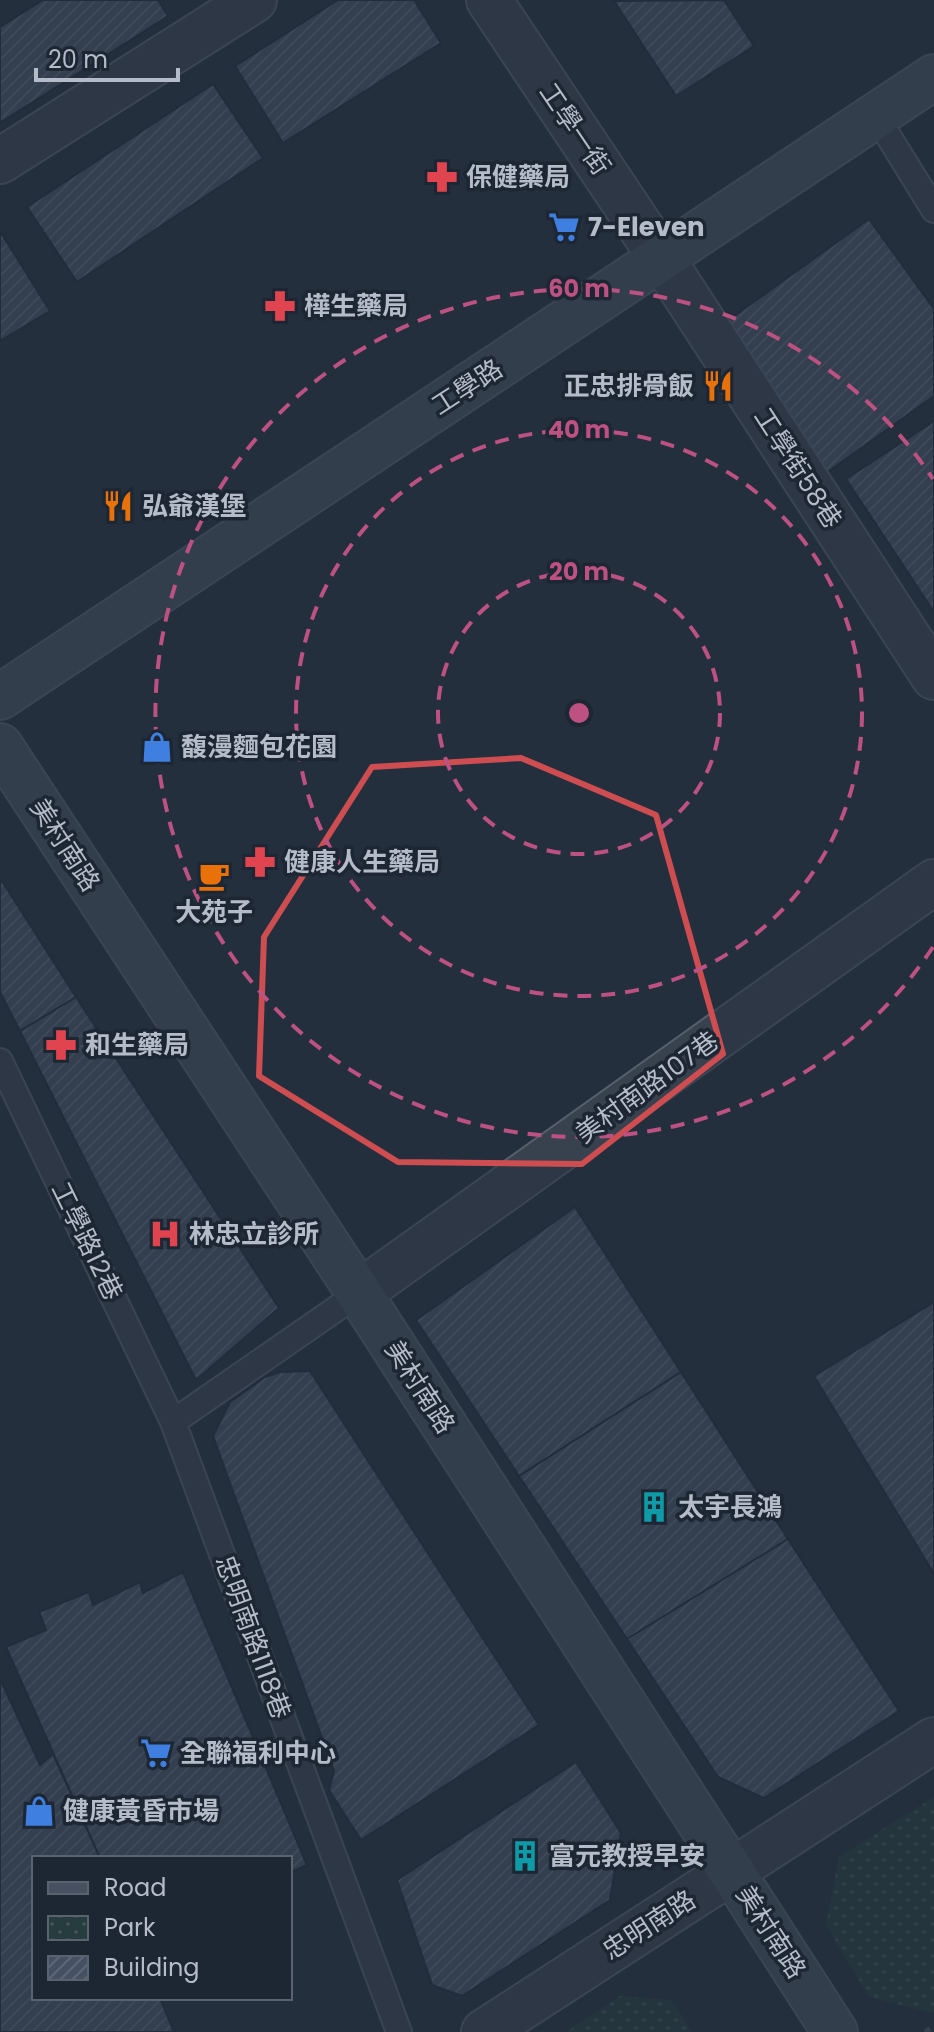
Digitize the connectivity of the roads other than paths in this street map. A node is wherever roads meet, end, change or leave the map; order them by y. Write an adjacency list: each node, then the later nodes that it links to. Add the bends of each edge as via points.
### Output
1 (254, 0): 5 (street)
2 (489, 0): 7 (street, 工學一街)
3 (934, 77): 4 (street, 工學路)
4 (876, 116): 6 (lane); 7 (street, 工學路)
5 (0, 161)
6 (934, 210)
7 (662, 259): 8 (street, 工學街58巷); 9 (street, 工學路)
8 (934, 677)
9 (0, 697)
10 (0, 746): 13 (street, 美村南路)
11 (934, 882): 13 (street, 美村南路107巷)
12 (0, 1061): 14 (lane, 工學路12巷)
13 (359, 1293): 14 (lane); 16 (street, 美村南路)
14 (173, 1422): 17 (lane, 忠明南路1118巷)
15 (934, 1740): 16 (street, 忠明南路)
16 (732, 1871): 18 (street, 忠明南路); 19 (street, 美村南路)
17 (399, 2032)
18 (484, 2032)
19 (835, 2032)

